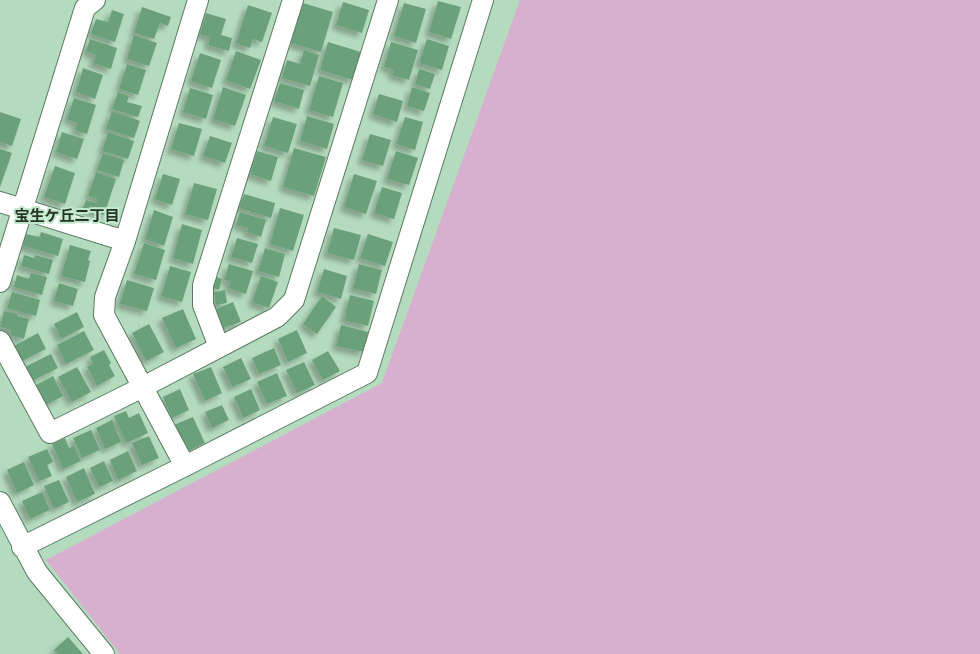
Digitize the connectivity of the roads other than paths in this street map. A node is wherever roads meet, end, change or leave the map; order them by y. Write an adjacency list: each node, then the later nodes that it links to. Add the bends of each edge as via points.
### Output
1 (95, 0): 7 (street, via 84,8)
2 (198, 0): 8 (street)
3 (293, 0): 11 (street, via 203,285 204,305)
4 (388, 0): 11 (street, via 294,300 277,316)
5 (482, 0): 13 (street, via 367,373)
6 (0, 202): 7 (street)
7 (22, 209): 8 (street); 9 (street)
8 (125, 241): 12 (street, via 105,297 104,315)
9 (0, 282)
10 (0, 341): 12 (street, via 50,433)
11 (219, 347): 12 (street)
12 (143, 387): 13 (street)
13 (185, 466): 15 (street)
14 (0, 502): 15 (street)
15 (22, 547): 16 (street, via 36,572)
16 (104, 654)

